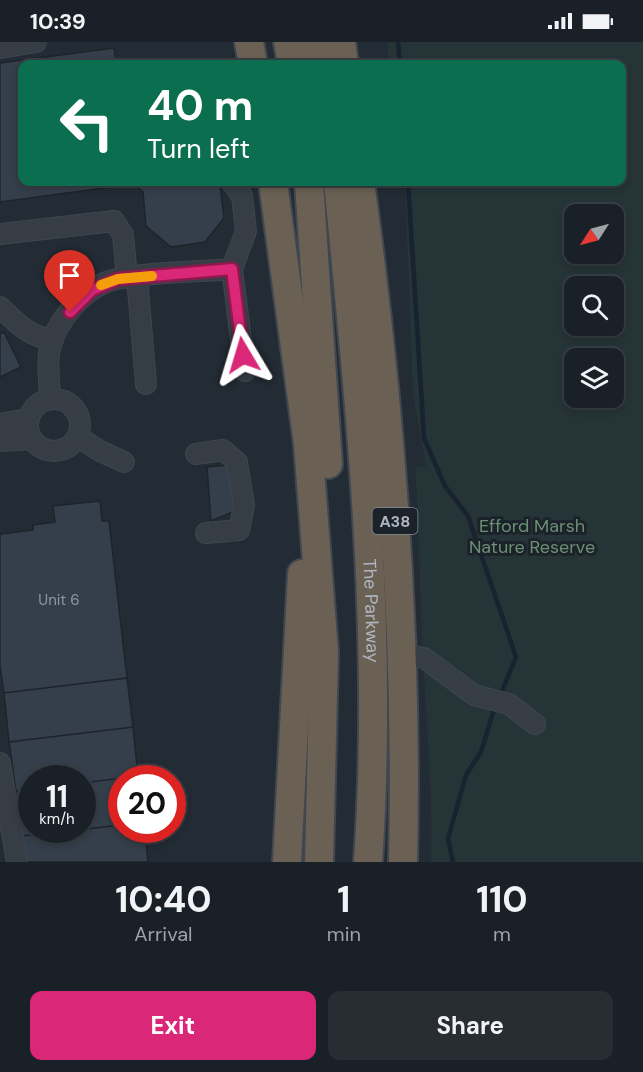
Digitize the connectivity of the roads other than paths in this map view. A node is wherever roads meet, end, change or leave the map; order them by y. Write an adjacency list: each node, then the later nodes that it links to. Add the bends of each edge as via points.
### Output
1 (36, 42): 6 (street)
2 (249, 42): 7 (highway)
3 (288, 42): 8 (highway)
4 (316, 42): 9 (highway)
5 (341, 42): 10 (highway)
6 (0, 48)
7 (252, 60)
8 (291, 60)
9 (319, 60)
10 (343, 60)
11 (235, 186): 17 (street, via 242,196 246,231)
12 (274, 186): 28 (highway)
13 (309, 186): 38 (highway, The Parkway, via 333,558 336,747)
14 (338, 186): 39 (highway, The Parkway / A38, via 366,490 372,632)
15 (360, 186): 32 (highway, A38, via 387,414)
16 (0, 234): 18 (street, via 114,221 123,235)
17 (232, 269): 18 (street); 21 (street)
18 (132, 278): 20 (street, via 104,283 92,290 60,323); 22 (street)
19 (0, 307): 20 (street, via 22,328 40,338)
20 (53, 339): 23 (street, via 48,363)
21 (245, 371)
22 (146, 384)
23 (50, 399): 25 (street, via 36,406); 26 (street, via 66,401 78,413)
24 (0, 424): 25 (street)
25 (29, 429): 26 (street, via 43,449 51,452 67,449); 27 (street)
26 (78, 437): 30 (street)
27 (0, 441)
28 (308, 444): 36 (highway); 37 (highway, via 324,652)
29 (196, 454): 31 (street, via 223,450 237,462 244,506 239,530)
30 (124, 462)
31 (206, 533)
32 (401, 654): 33 (street, via 424,658 474,695 509,704); 40 (highway, A38)
33 (535, 724)
34 (0, 763): 35 (street)
35 (16, 862)
36 (287, 862)
37 (319, 862)
38 (332, 862)
39 (370, 862)
40 (404, 862)

